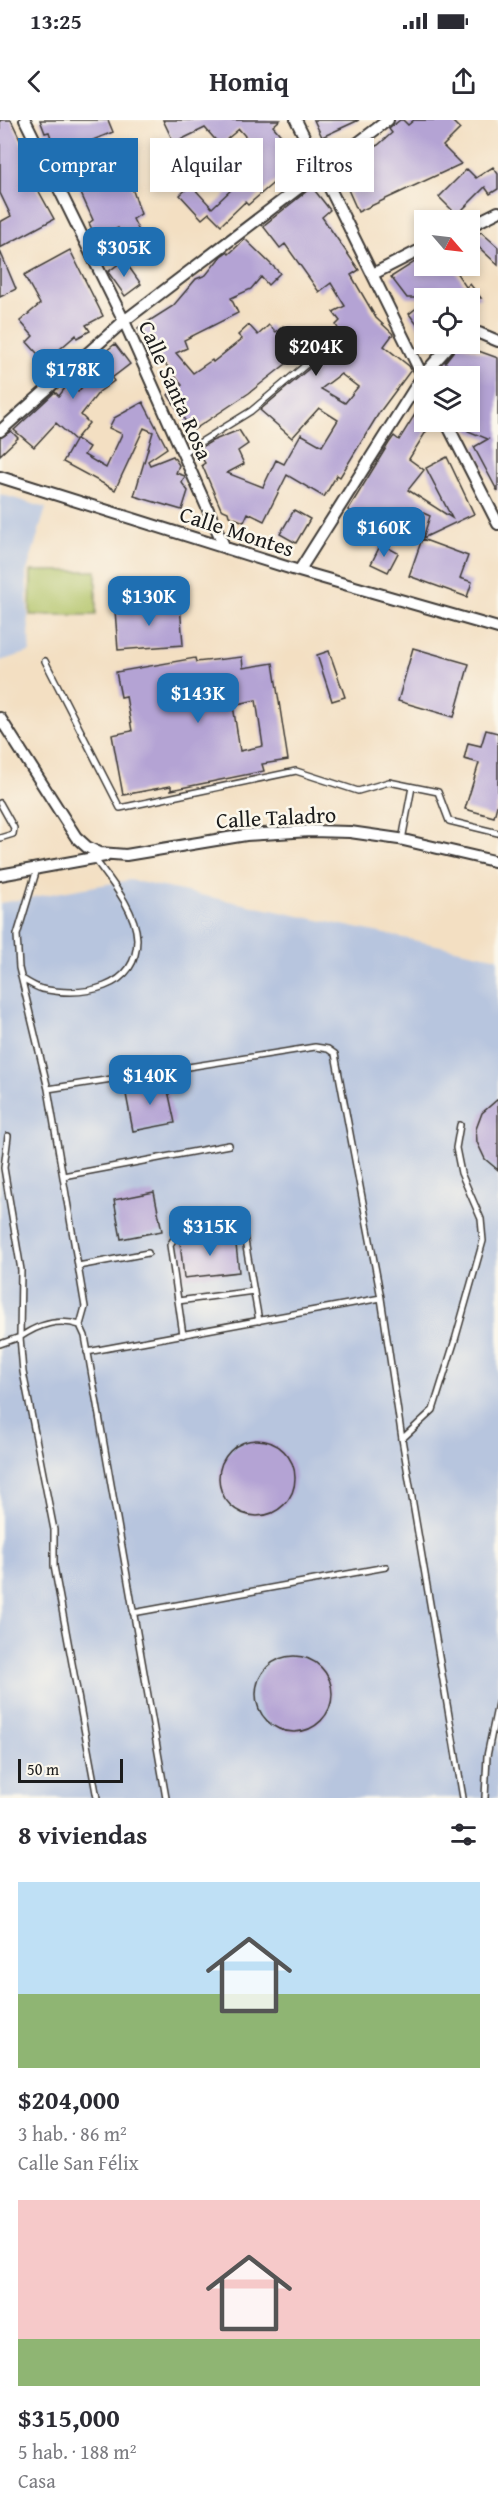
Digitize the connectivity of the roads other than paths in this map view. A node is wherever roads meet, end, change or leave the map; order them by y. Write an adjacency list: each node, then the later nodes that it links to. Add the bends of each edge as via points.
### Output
1 (25, 120): 12 (street, Calle Santa Rosa)
2 (296, 120): 4 (street)
3 (388, 120): 5 (street)
4 (305, 138)
5 (363, 138)
6 (291, 192): 12 (street)
7 (332, 192): 11 (street)
8 (498, 212): 9 (street)
9 (480, 221)
10 (414, 253): 11 (street)
11 (373, 274): 17 (street)
12 (124, 321): 20 (street); 22 (street, Calle Santa Rosa)
13 (480, 333): 14 (street)
14 (498, 341)
15 (443, 354): 18 (street)
16 (308, 363): 22 (lane, via 251,411)
17 (419, 366)
18 (433, 366)
19 (414, 393): 26 (street)
20 (0, 431)
21 (451, 432): 24 (street)
22 (183, 453): 25 (street, Calle Santa Rosa)
23 (0, 477): 25 (street, Calle Montes)
24 (498, 524)
25 (225, 548): 26 (street, Calle Montes)
26 (299, 572): 27 (street, Calle Montes)
27 (498, 628)
28 (45, 661): 30 (lane, via 120,808 296,771 358,792 389,782)
29 (0, 718): 35 (street, via 76,837 87,847)
30 (412, 787): 32 (lane, via 438,792 449,821); 34 (lane)
31 (0, 803): 33 (lane, via 14,828 13,834)
32 (498, 833)
33 (0, 838)
34 (402, 840): 35 (street, Calle Taladro, via 310,831 246,835); 37 (street, Calle Taladro)
35 (112, 855): 36 (street)
36 (93, 858): 38 (street); 40 (lane, via 130,914 136,939 128,972 116,982 92,990 40,989)
37 (498, 862)
38 (38, 868): 39 (street); 40 (lane, via 17,935)
39 (0, 875)
40 (22, 978): 41 (lane)
41 (48, 1089): 45 (lane); 49 (lane, via 315,1047 328,1049 335,1054 338,1065)
42 (460, 1125): 57 (lane, via 456,1148 461,1173 481,1219 483,1241 433,1410)
43 (9, 1136): 54 (lane, via 4,1168 21,1270)
44 (229, 1145): 45 (lane)
45 (63, 1176): 47 (lane)
46 (148, 1252): 47 (lane)
47 (78, 1266): 52 (lane, via 85,1307)
48 (254, 1291): 50 (lane); 50 (lane, via 244,1235 237,1229 176,1237 170,1245); 51 (lane)
49 (381, 1298): 51 (lane); 57 (lane)
50 (178, 1301): 53 (lane)
51 (259, 1321): 53 (lane)
52 (80, 1325): 54 (lane, via 66,1320 50,1323); 56 (lane)
53 (183, 1335): 56 (lane)
54 (20, 1338): 55 (lane); 61 (lane, via 54,1530 54,1566)
55 (0, 1344)
56 (87, 1352): 59 (lane)
57 (402, 1439): 63 (lane)
58 (386, 1567): 59 (lane)
59 (133, 1613): 62 (lane)
60 (498, 1703): 64 (lane, via 487,1756)
61 (96, 1798)
62 (166, 1798)
63 (463, 1798)
64 (486, 1798)

